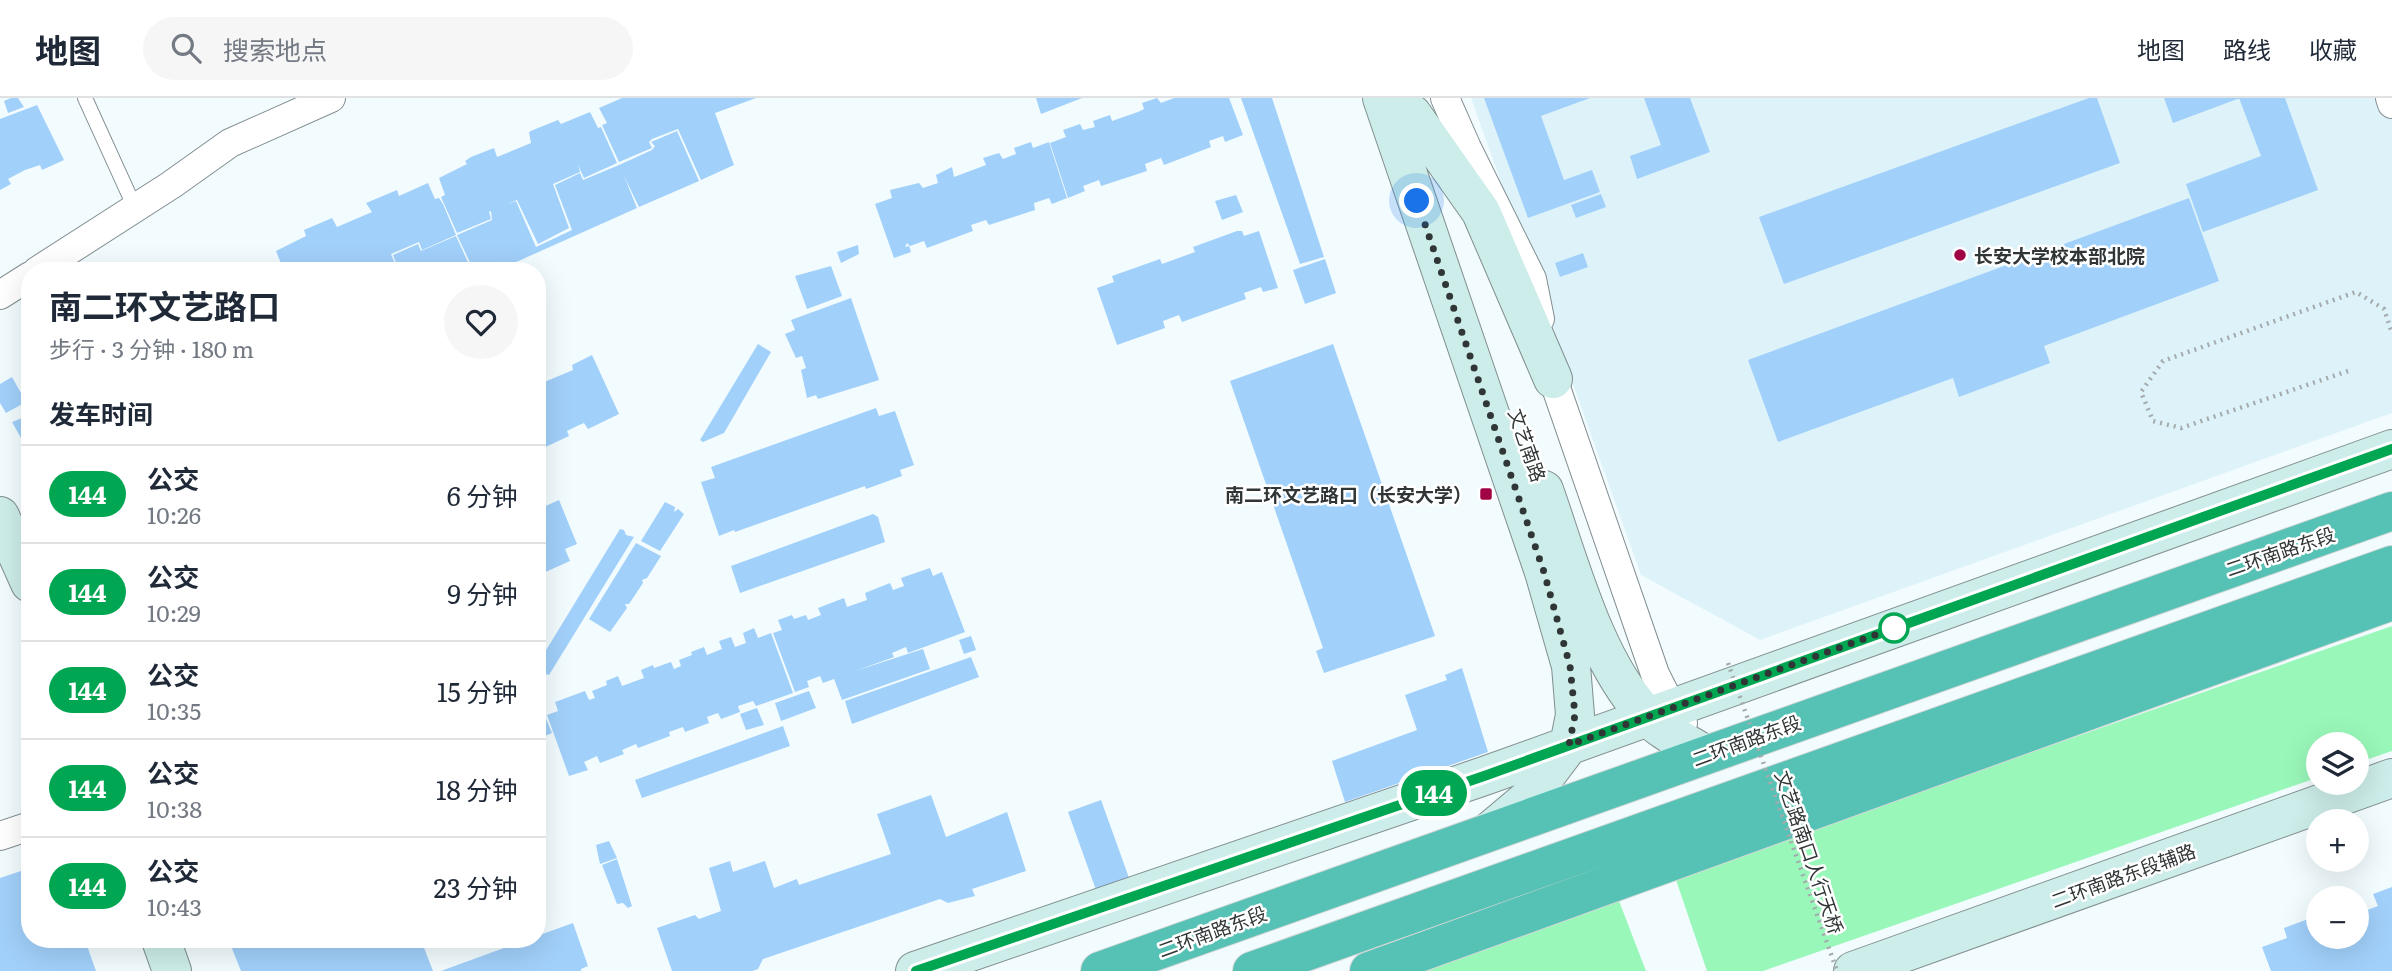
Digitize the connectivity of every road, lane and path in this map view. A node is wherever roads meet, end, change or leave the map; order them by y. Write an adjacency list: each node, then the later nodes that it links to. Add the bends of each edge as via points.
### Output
1 (85, 98): 6 (lane)
2 (331, 98): 6 (street, via 230,143)
3 (2390, 98): 5 (street)
4 (1411, 102): 12 (main road, via 1480,212); 20 (main road, 文艺南路, via 1580,594 1619,680); 21 (main road, 文艺南路, via 1570,666 1575,715)
5 (2392, 104)
6 (135, 208): 7 (street)
7 (51, 262)
8 (21, 282): 9 (street)
9 (0, 295)
10 (2392, 333): 11 (path, via 2384,309 2356,292 2163,361 2141,393 2153,421 2181,428)
11 (2348, 370)
12 (1553, 379): 20 (street, via 1655,674)
13 (2392, 449): 20 (main road)
14 (2392, 511): 22 (highway, 二环南路东段)
15 (0, 516): 16 (main road)
16 (21, 563)
17 (2392, 565): 31 (highway)
18 (2392, 601): 32 (highway)
19 (1722, 666): 33 (path, 文艺路南口人行天桥, bridge, via 1728,663)
20 (1660, 712): 21 (main road); 22 (main road, 文艺南路)
21 (1569, 745): 25 (main road, 文艺南路, via 1528,799); 29 (main road)
22 (1704, 754): 25 (highway, 二环南路东段)
23 (2392, 778): 34 (main road, 二环南路东段辅路)
24 (21, 829): 26 (street)
25 (1490, 831): 30 (highway, 二环南路东段)
26 (0, 836)
27 (164, 948): 28 (main road)
28 (172, 971)
29 (915, 971)
30 (1100, 971)
31 (1252, 971)
32 (1369, 971)
33 (1837, 971)
34 (1853, 971)

